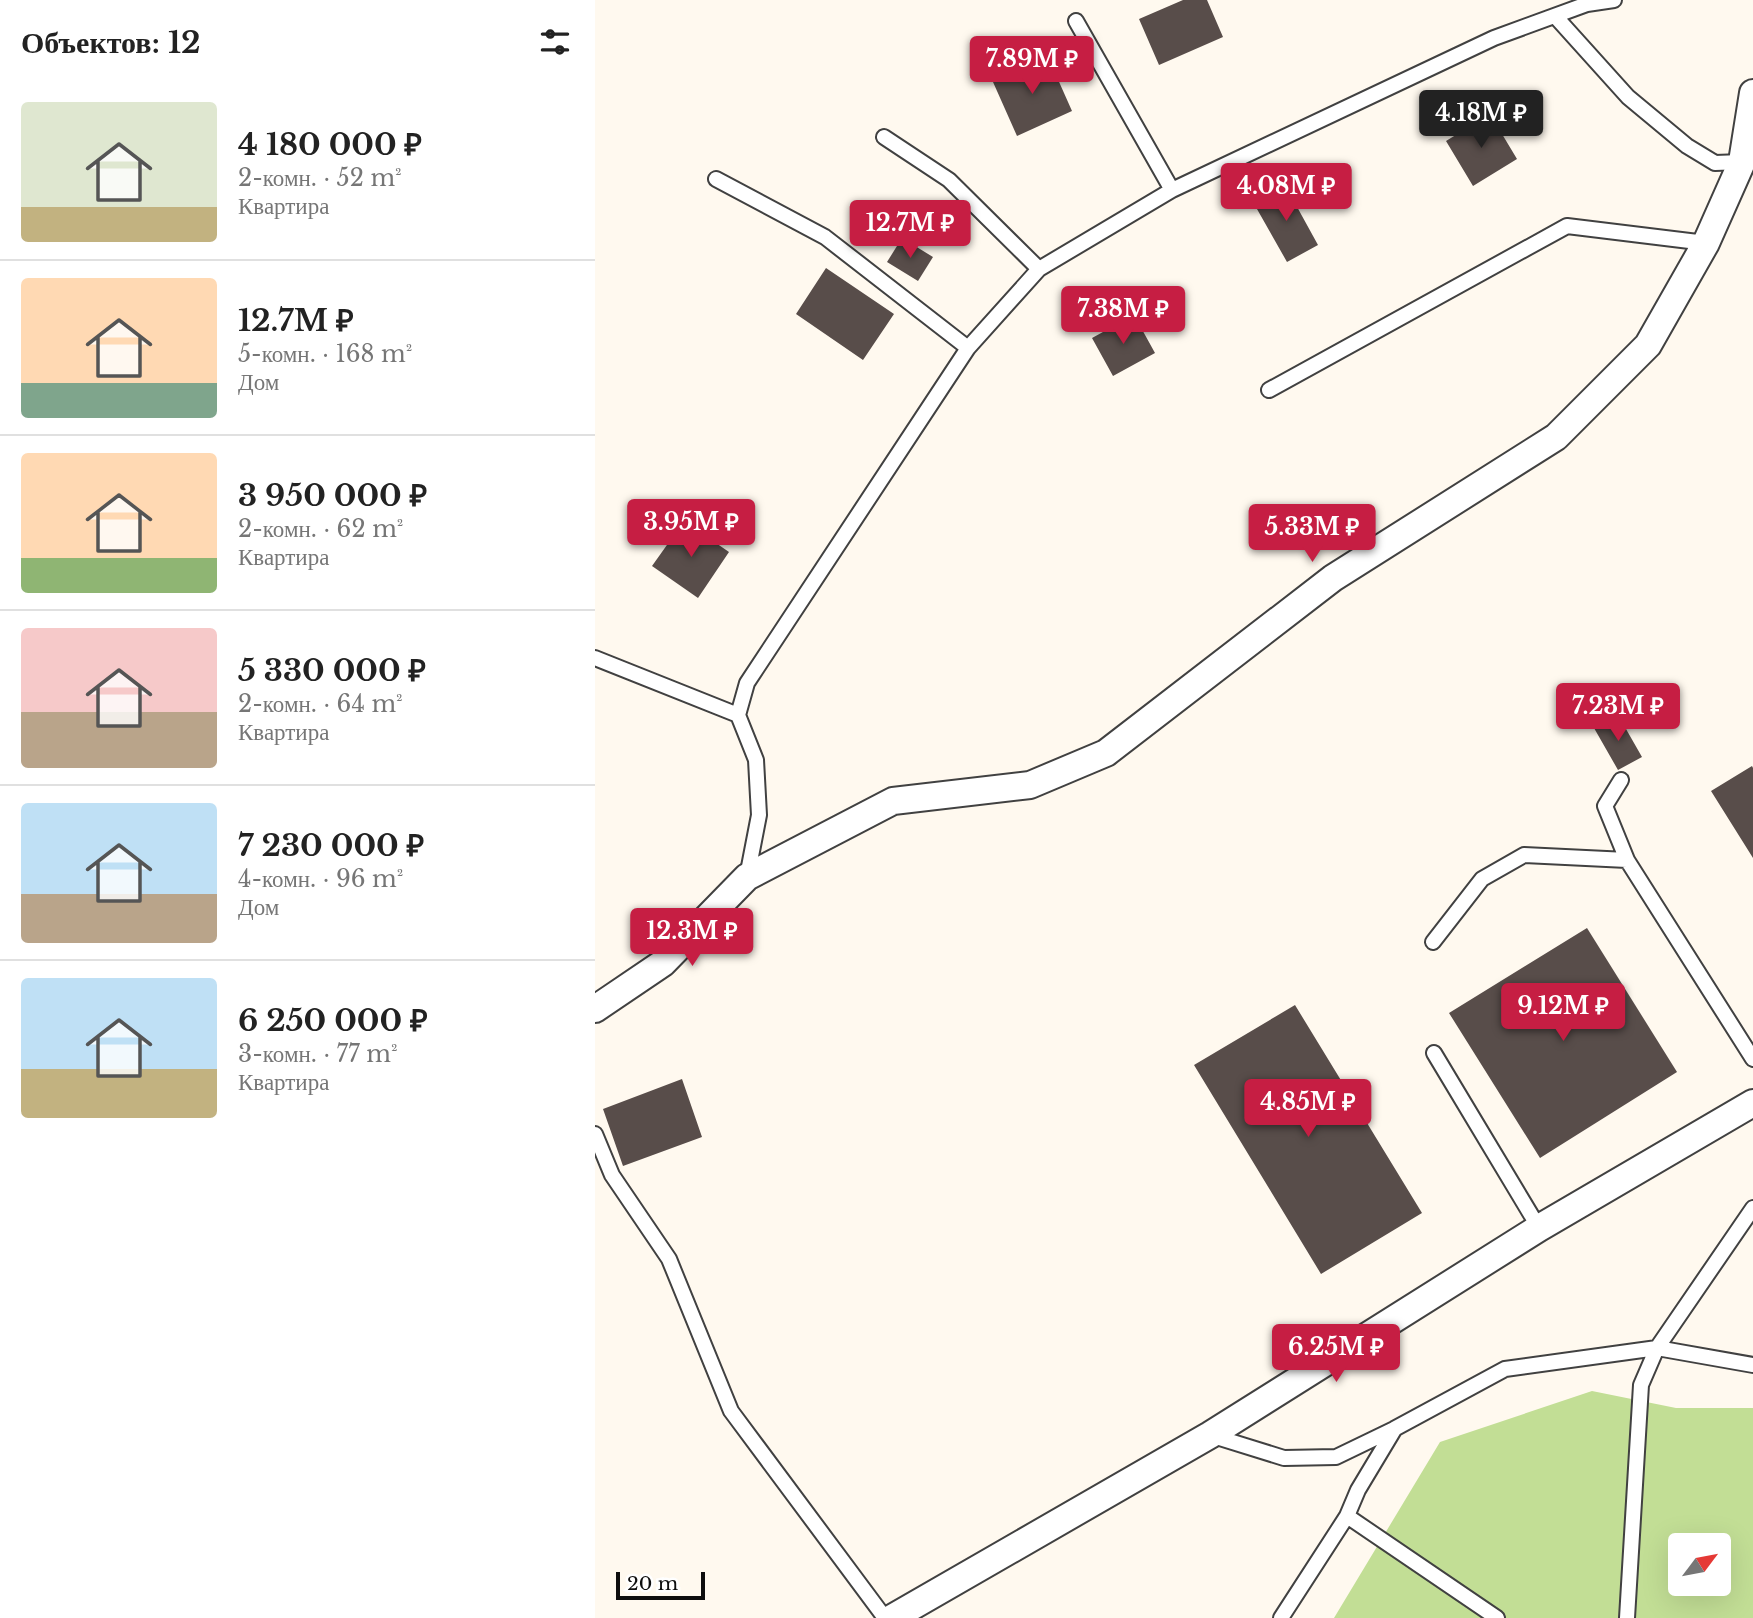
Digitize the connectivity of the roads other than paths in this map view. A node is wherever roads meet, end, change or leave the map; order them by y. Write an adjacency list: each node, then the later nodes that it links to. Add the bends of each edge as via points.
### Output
1 (1614, 0): 2 (lane)
2 (1555, 16): 6 (lane, via 1628,97 1687,146 1715,163); 8 (lane, via 1494,38)
3 (1076, 21): 8 (lane)
4 (1753, 93): 6 (street)
5 (884, 136): 10 (lane, via 949,180)
6 (1742, 162): 9 (street)
7 (716, 178): 11 (lane, via 825,237)
8 (1172, 190): 10 (lane)
9 (1706, 243): 12 (lane, via 1567,226); 17 (street, via 1648,345 1556,437 1333,578 1107,753 1030,785 893,801)
10 (1039, 269): 11 (lane)
11 (968, 348): 14 (lane, via 747,683)
12 (1269, 390)
13 (595, 658): 14 (lane)
14 (738, 715): 17 (lane, via 757,760 759,815)
15 (1621, 780): 16 (lane, via 1605,806)
16 (1627, 860): 18 (lane, via 1524,855 1482,879); 21 (lane)
17 (747, 877): 19 (street, via 663,963)
18 (1433, 942)
19 (595, 1009)
20 (1434, 1053): 25 (lane)
21 (1753, 1059)
22 (1753, 1103): 25 (street)
23 (595, 1134): 31 (lane, via 612,1175 669,1259 731,1411)
24 (1753, 1208): 26 (lane)
25 (1539, 1228): 29 (street)
26 (1657, 1348): 27 (lane); 28 (lane, via 1505,1369); 35 (lane, via 1641,1385)
27 (1753, 1365)
28 (1394, 1429): 29 (lane, via 1336,1457 1284,1458); 30 (lane)
29 (1210, 1435): 32 (street)
30 (1347, 1516): 33 (lane); 34 (lane)
31 (885, 1618)
32 (892, 1618)
33 (1281, 1618)
34 (1497, 1618)
35 (1627, 1618)

